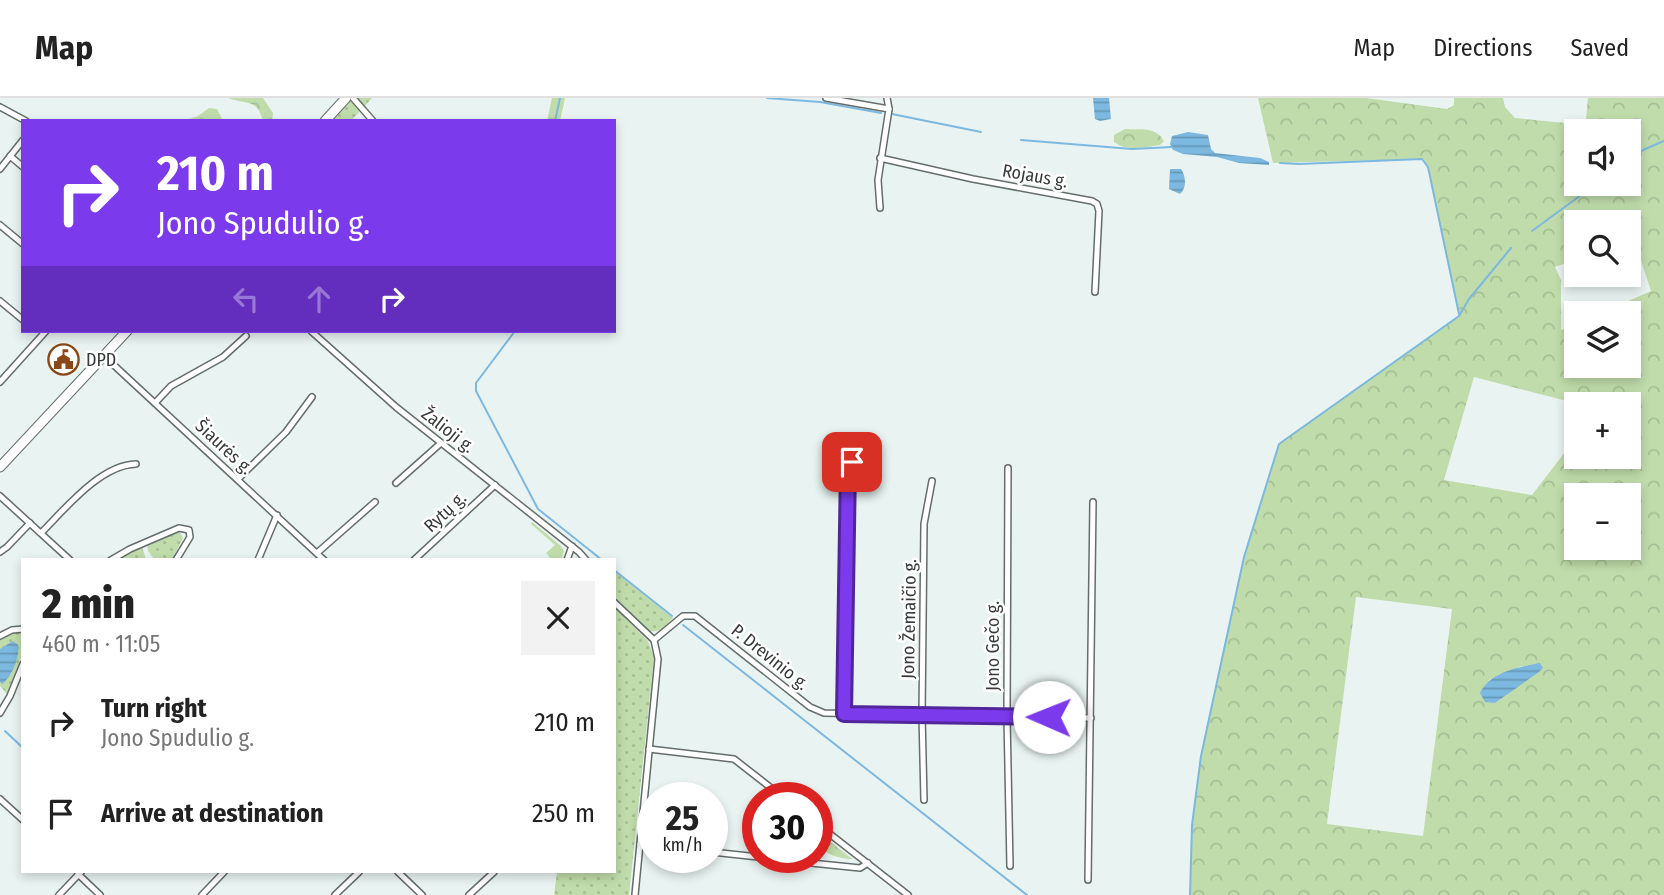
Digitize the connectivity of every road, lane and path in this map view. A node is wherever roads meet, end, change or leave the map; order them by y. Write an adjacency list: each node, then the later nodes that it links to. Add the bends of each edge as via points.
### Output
1 (346, 98): 8 (main road)
2 (352, 98): 9 (street)
3 (826, 98): 6 (street)
4 (887, 98): 6 (street)
5 (0, 107): 7 (street)
6 (889, 109): 12 (street)
7 (22, 119)
8 (327, 119)
9 (371, 119)
10 (21, 142): 11 (street)
11 (10, 156): 13 (street); 14 (street)
12 (880, 158): 15 (street); 18 (street, Rojaus g., via 1093,201 1099,211)
13 (21, 165)
14 (0, 169)
15 (880, 208)
16 (0, 225): 17 (street)
17 (21, 242)
18 (1095, 292)
19 (0, 301): 20 (street)
20 (21, 318)
21 (44, 333): 26 (street)
22 (124, 333): 25 (main road)
23 (313, 333): 29 (street, Žalioji g.)
24 (246, 336): 28 (street, via 223,358 171,386)
25 (104, 356): 28 (street, Šiaurės g.); 32 (main road)
26 (0, 381)
27 (312, 397): 34 (street, via 286,432)
28 (155, 403): 34 (street, Šiaurės g.)
29 (441, 443): 36 (street); 37 (street, Žalioji g.)
30 (874, 460): 61 (street, via 859,460 848,467)
31 (136, 464): 43 (street, via 96,480)
32 (0, 467)
33 (1008, 468): 63 (street, Jono Gečo g.)
34 (238, 479): 41 (street, Šiaurės g.)
35 (932, 481): 62 (street, Jono Žemaičio g., via 924,524)
36 (396, 483)
37 (495, 485): 44 (street, Žalioji g.); 52 (street, Rytų g.)
38 (0, 496): 42 (street)
39 (375, 502): 46 (street)
40 (1093, 502): 64 (street)
41 (276, 515): 46 (street, Šiaurės g.); 50 (street)
42 (30, 523): 43 (street); 45 (street)
43 (41, 533): 47 (street)
44 (572, 547): 53 (street); 54 (street, Žalioji g.)
45 (0, 552)
46 (317, 553): 51 (street, Šiaurės g.)
47 (68, 558)
48 (114, 558): 49 (street, via 180,527 188,530 190,537)
49 (177, 558)
50 (259, 558)
51 (322, 558)
52 (416, 558)
53 (568, 558)
54 (584, 558)
55 (616, 604): 58 (street)
56 (21, 629): 57 (street)
57 (0, 636)
58 (654, 640): 61 (street, P. Drevinio g., via 683,616 695,616 810,707); 65 (street, via 658,659)
59 (21, 669): 60 (street)
60 (0, 713)
61 (844, 714): 62 (street, P. Drevinio g.)
62 (922, 715): 63 (street, P. Drevinio g.); 69 (street, Jono Žemaičio g.)
63 (1007, 717): 64 (street, P. Drevinio g.); 74 (street, Jono Gečo g.)
64 (1091, 718): 81 (street)
65 (649, 749): 66 (street); 67 (street, via 734,759)
66 (646, 782)
67 (763, 782)
68 (0, 799): 70 (street)
69 (924, 800)
70 (21, 818)
71 (833, 836): 72 (street)
72 (868, 863): 73 (street, via 860,868); 89 (street)
73 (833, 865)
74 (1010, 866)
75 (80, 873): 82 (street); 83 (street)
76 (223, 873): 84 (street)
77 (358, 873): 85 (street)
78 (399, 873): 86 (street)
79 (493, 873): 87 (street)
80 (637, 873): 88 (street)
81 (1088, 880)
82 (59, 895)
83 (100, 895)
84 (202, 895)
85 (335, 895)
86 (422, 895)
87 (469, 895)
88 (635, 895)
89 (908, 895)

